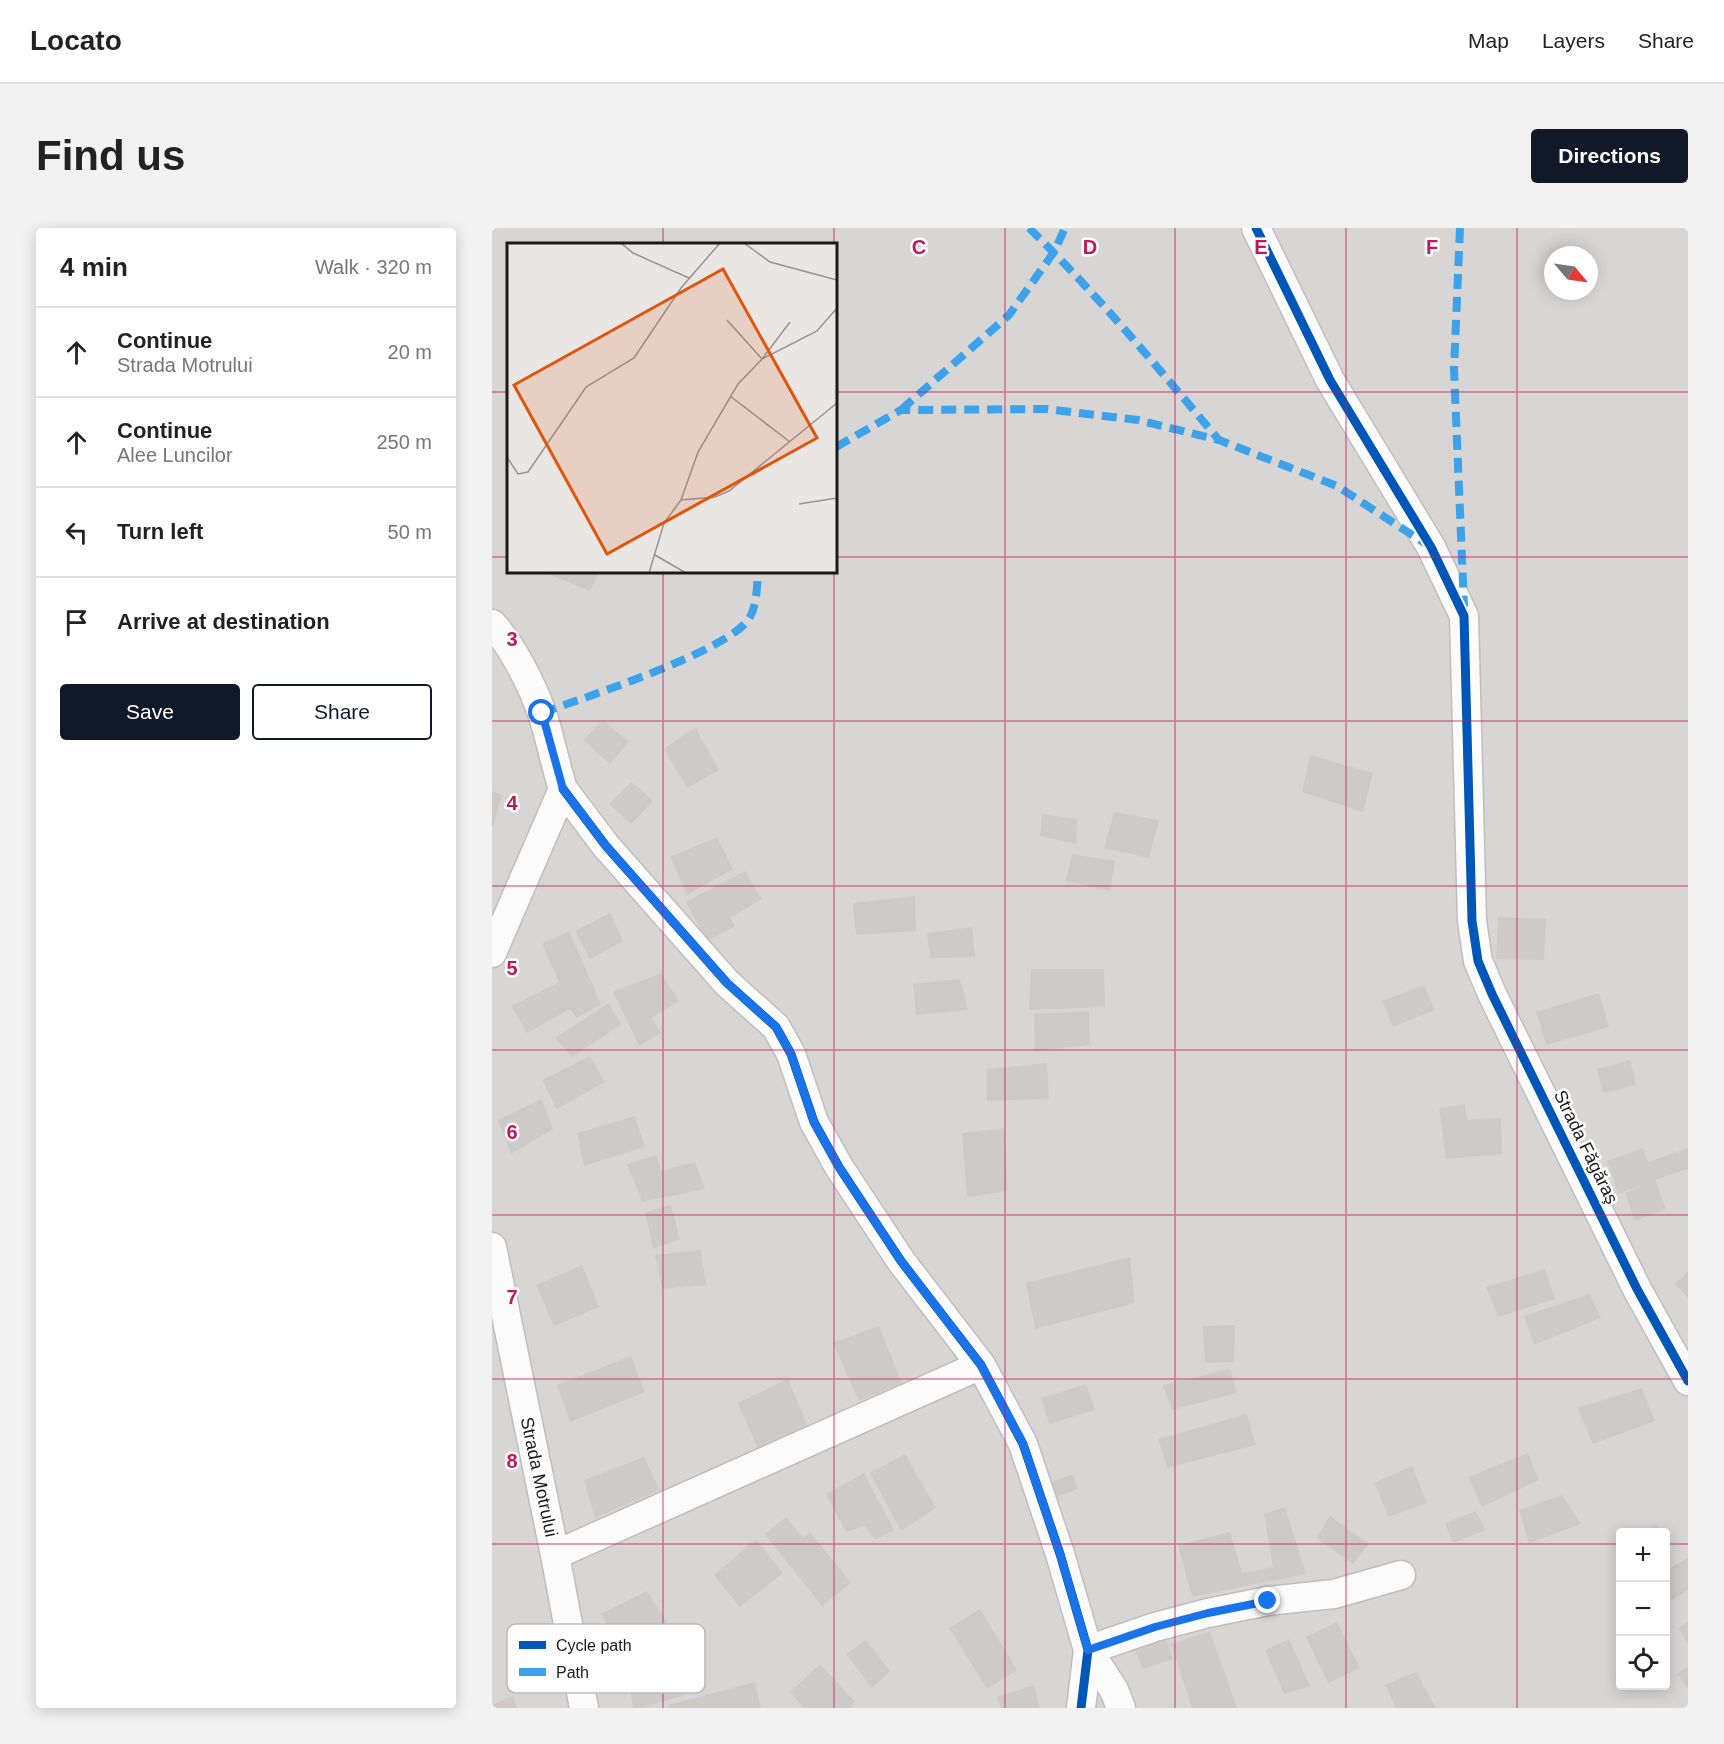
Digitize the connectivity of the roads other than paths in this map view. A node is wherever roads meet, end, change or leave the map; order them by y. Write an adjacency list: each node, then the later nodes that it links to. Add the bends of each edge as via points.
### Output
1 (1256, 228): 7 (street, Strada Făgăraş, via 1330,380 1431,547 1464,616 1472,921 1478,961 1632,1278)
2 (492, 624): 3 (street, via 519,661 542,713)
3 (563, 789): 4 (street); 6 (street, via 606,846 727,983 776,1027 791,1054 814,1122 839,1167 901,1261)
4 (492, 953)
5 (492, 1247): 8 (street, Strada Motrului)
6 (981, 1365): 8 (street); 11 (street, via 1023,1444)
7 (1688, 1381)
8 (555, 1555): 10 (street, Strada Motrului)
9 (1401, 1575): 11 (street, via 1334,1594 1208,1613)
10 (568, 1624)
11 (1088, 1650): 14 (street); 15 (street)
12 (581, 1693): 13 (street, Strada Motrului)
13 (584, 1708)
14 (1081, 1708)
15 (1121, 1708)

